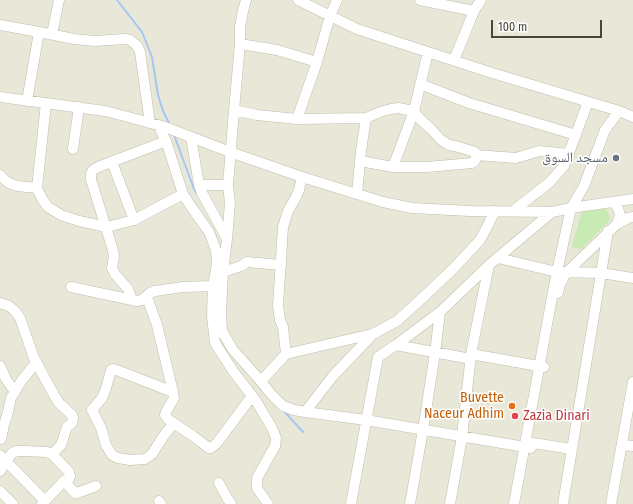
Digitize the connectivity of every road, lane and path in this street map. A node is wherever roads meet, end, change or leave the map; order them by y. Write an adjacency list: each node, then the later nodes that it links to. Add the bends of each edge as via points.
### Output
1 (60, 0): 12 (street)
2 (246, 0): 13 (street, via 242,11)
3 (298, 0): 9 (street)
4 (337, 0): 9 (street)
5 (420, 0): 7 (street)
6 (481, 0): 8 (street)
7 (442, 2): 8 (street)
8 (474, 11): 15 (street)
9 (330, 16): 14 (street, via 357,29); 16 (street)
10 (0, 25): 11 (street)
11 (39, 32): 12 (street); 19 (street)
12 (52, 34): 29 (street, via 95,41 125,39 134,43 140,52)
13 (240, 44): 16 (street, via 277,50); 23 (street)
14 (428, 52): 15 (street); 17 (street)
15 (454, 60): 21 (street)
16 (317, 62): 28 (street)
17 (420, 84): 25 (street); 30 (street, via 469,103)
18 (0, 97): 19 (street)
19 (27, 100): 20 (street)
20 (46, 103): 22 (street); 44 (street)
21 (591, 103): 24 (street); 30 (street)
22 (79, 107): 29 (street); 33 (street)
23 (234, 110): 28 (street); 34 (street)
24 (618, 110): 26 (street); 49 (street, via 605,130 584,186)
25 (414, 112): 27 (street, via 398,108); 36 (street, via 445,143 475,152); 39 (street)
26 (633, 117)
27 (366, 118): 28 (street); 37 (street)
28 (297, 119)
29 (158, 125): 31 (street); 32 (street)
30 (576, 135): 35 (street)
31 (189, 136): 34 (street); 42 (street)
32 (166, 141): 38 (street); 45 (street)
33 (73, 149)
34 (230, 152): 41 (street); 43 (street)
35 (569, 154): 36 (street, via 539,151 516,158); 51 (street, via 564,166 554,178)
36 (476, 155): 39 (street, via 475,162 472,163)
37 (360, 161): 39 (street); 46 (street)
38 (112, 162): 54 (street); 56 (street, via 98,167 91,174)
39 (393, 167)
40 (0, 174): 44 (street, via 5,180 17,186)
41 (302, 177): 46 (street); 60 (street, via 283,227)
42 (199, 185): 43 (street); 58 (street)
43 (228, 185): 58 (street, via 230,203)
44 (37, 188): 56 (street, via 48,207 61,215)
45 (183, 194): 54 (street); 66 (street, via 209,232 215,246)
46 (357, 194): 50 (street, via 412,208)
47 (633, 200): 48 (street)
48 (613, 202): 49 (street); 55 (street, via 620,215)
49 (571, 208): 52 (street); 63 (street)
50 (495, 211): 51 (street); 72 (street, via 480,240 453,269 397,321)
51 (516, 211): 52 (street)
52 (552, 212): 59 (street)
53 (633, 217): 55 (street)
54 (134, 220): 56 (street)
55 (617, 224): 57 (street)
56 (107, 228): 69 (street, via 114,256 112,268)
57 (608, 232): 63 (street); 64 (street)
58 (227, 239): 62 (street)
59 (498, 258): 61 (street); 63 (street)
60 (281, 265): 62 (street, via 247,262); 75 (street, via 278,306)
61 (489, 265): 71 (street); 76 (street)
62 (223, 272): 80 (street, via 222,331 233,350)
63 (562, 272): 64 (street); 79 (street)
64 (601, 273): 65 (street); 94 (street)
65 (633, 278)
66 (213, 286): 68 (street, via 155,291); 84 (street, via 212,316 215,343)
67 (71, 288): 69 (street)
68 (147, 296): 69 (street, via 142,300); 83 (street, via 157,325)
69 (132, 300)
70 (0, 303): 77 (street, via 15,311 20,318)
71 (440, 312): 73 (street); 74 (street)
72 (373, 334): 75 (street); 85 (street, via 333,376)
73 (396, 345): 74 (street); 86 (street, via 378,357)
74 (435, 353): 76 (street); 88 (street)
75 (286, 354): 80 (street)
76 (471, 357): 79 (street); 89 (street)
77 (36, 362): 82 (street); 95 (street, via 59,403 73,418 61,445)
78 (0, 366): 82 (street)
79 (542, 367): 91 (street)
80 (261, 381): 85 (street, via 283,406)
81 (633, 382): 92 (street)
82 (15, 392): 90 (street)
83 (173, 392): 87 (street, via 174,398 165,415); 87 (street, via 113,369 102,398 92,410 112,455 130,460 145,459 152,454)
84 (252, 396): 87 (street, via 211,448); 105 (street, via 276,438 275,446 256,478 257,488)
85 (305, 412): 86 (street)
86 (366, 420): 88 (street); 106 (street)
87 (174, 423)
88 (423, 430): 89 (street); 107 (street)
89 (462, 437): 91 (street); 108 (street)
90 (0, 439)
91 (529, 445): 94 (street); 109 (street); 110 (street)
92 (622, 445): 93 (street); 112 (street)
93 (633, 446)
94 (572, 449): 111 (street)
95 (52, 454): 96 (street, via 44,451 24,451); 98 (street, via 69,472 69,478)
96 (3, 458): 97 (street); 102 (street)
97 (0, 471)
98 (64, 481): 100 (street, via 75,493); 102 (street)
99 (219, 483): 104 (street)
100 (96, 486)
101 (0, 492): 103 (street)
102 (47, 502)
103 (13, 504)
104 (231, 504)
105 (268, 504)
106 (351, 504)
107 (410, 504)
108 (450, 504)
109 (514, 504)
110 (521, 504)
111 (563, 504)
112 (611, 504)

